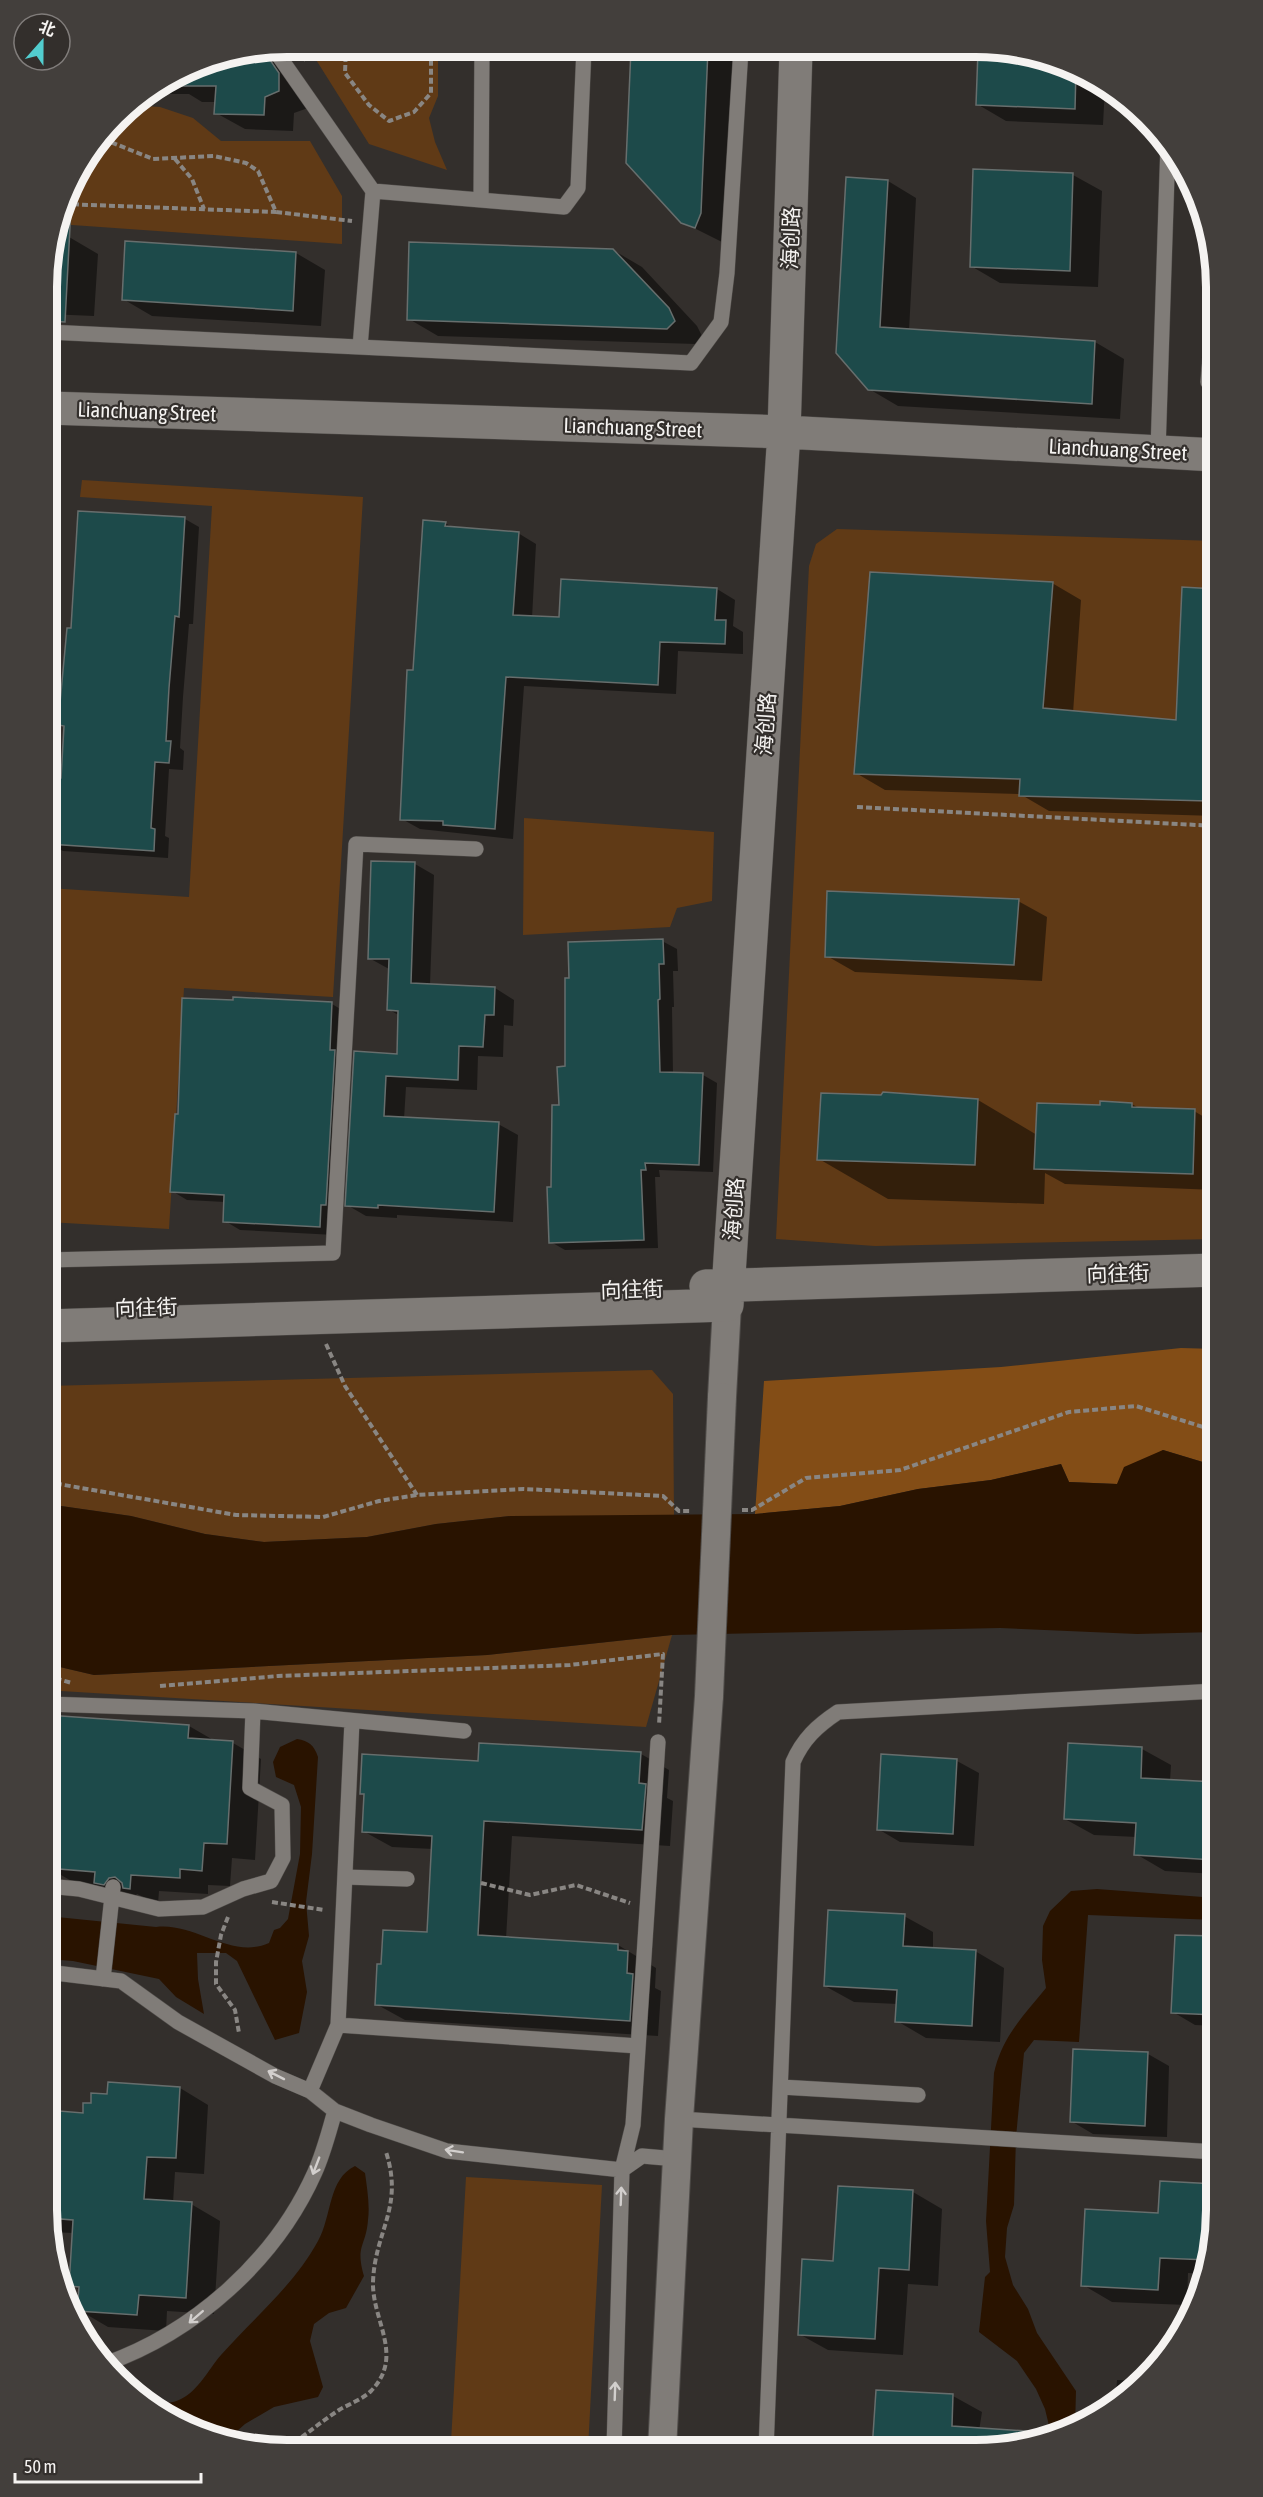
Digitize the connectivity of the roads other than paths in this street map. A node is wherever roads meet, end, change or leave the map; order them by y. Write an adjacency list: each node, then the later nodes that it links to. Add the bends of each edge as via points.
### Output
1 (280, 57): 7 (lane)
2 (482, 57): 8 (lane)
3 (584, 57): 8 (lane, via 578,188 564,207)
4 (740, 57): 10 (lane, via 721,322 691,363)
5 (796, 57): 12 (street, 海创路)
6 (1167, 160): 13 (lane)
7 (373, 191): 8 (lane); 10 (lane)
8 (481, 200)
9 (57, 332): 10 (lane)
10 (360, 347)
11 (57, 408): 12 (street, Lianchuang Street)
12 (784, 432): 13 (street, Lianchuang Street); 18 (street, 海创路)
13 (1158, 451): 14 (street, Lianchuang Street)
14 (1206, 454)
15 (476, 849): 16 (lane, via 356,844 333,1253)
16 (57, 1260)
17 (1206, 1271): 18 (street, 向往街)
18 (727, 1295): 19 (street, 向往街); 20 (street, 向往街, via 315,1318); 39 (street, 海创路, bridge, via 709,1696)
19 (57, 1310)
20 (57, 1326)
21 (1206, 1692): 35 (lane, via 838,1712 817,1726 800,1745 793,1762)
22 (57, 1704): 23 (lane)
23 (253, 1711): 24 (lane); 30 (lane, via 249,1788 282,1805 283,1858 271,1881 203,1907 159,1908)
24 (352, 1720): 25 (lane); 27 (lane)
25 (464, 1731)
26 (658, 1742): 34 (lane)
27 (345, 1877): 28 (lane); 33 (lane)
28 (407, 1879)
29 (57, 1887): 30 (lane)
30 (112, 1899): 32 (lane)
31 (57, 1973): 32 (lane)
32 (104, 1976): 36 (lane, one-way to 32, via 178,2022 121,1981)
33 (338, 2025): 34 (lane); 36 (lane)
34 (638, 2046): 43 (lane, via 633,2125)
35 (781, 2087): 37 (lane); 40 (lane)
36 (310, 2091): 38 (lane)
37 (918, 2094)
38 (335, 2111): 43 (lane, one-way to 38, via 447,2151); 44 (lane, one-way to 44, via 315,2172 286,2224 249,2269 189,2323)
39 (680, 2119): 40 (lane); 42 (street, 海创路)
40 (779, 2125): 41 (lane); 47 (lane)
41 (1206, 2151)
42 (677, 2159): 43 (lane, via 642,2156); 46 (street, 海创路)
43 (622, 2170): 45 (lane, one-way to 43)
44 (113, 2361)
45 (614, 2440)
46 (663, 2440)
47 (766, 2440)

